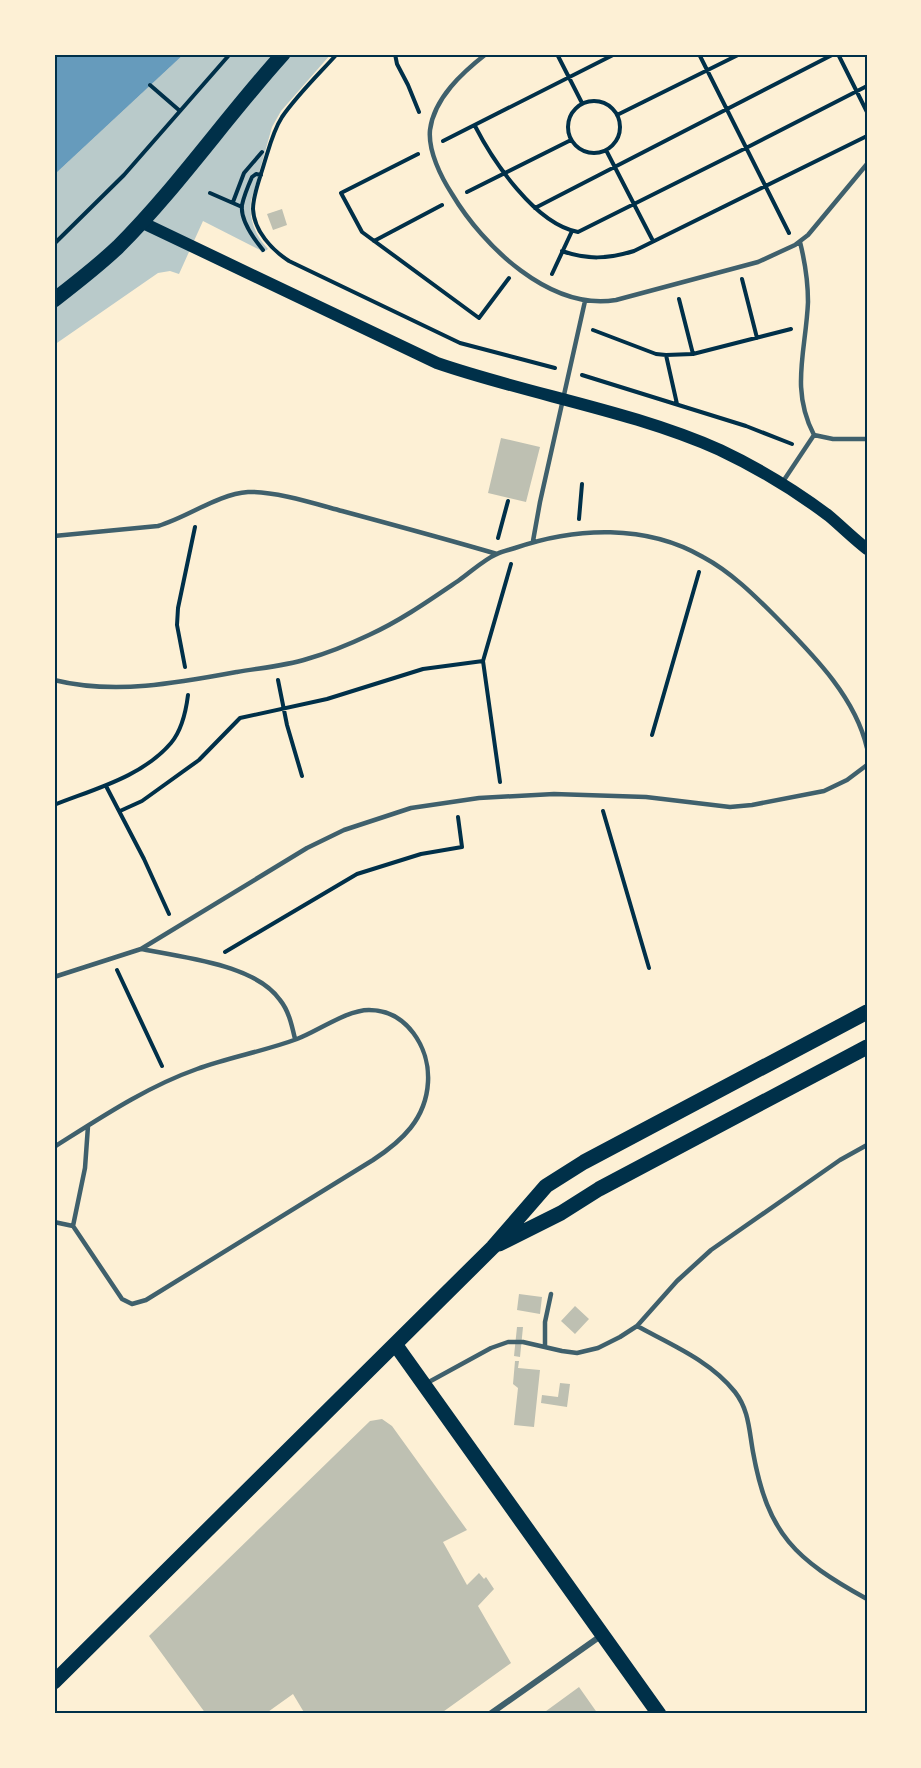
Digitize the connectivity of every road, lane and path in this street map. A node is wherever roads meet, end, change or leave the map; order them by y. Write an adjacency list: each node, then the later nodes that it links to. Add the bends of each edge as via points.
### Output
1 (230, 54): 18 (path)
2 (283, 54): 41 (main road)
3 (337, 54): 33 (path, via 283,116 274,131)
4 (395, 54): 22 (path, via 421,118)
5 (486, 54): 22 (lane, via 446,94)
6 (557, 54): 12 (path)
7 (615, 54): 12 (path)
8 (699, 54): 11 (path)
9 (740, 54): 11 (path)
10 (836, 54): 15 (path); 17 (path)
11 (707, 71): 17 (path); 20 (path)
12 (569, 78): 16 (path); 21 (path)
13 (150, 85): 18 (path)
14 (867, 86): 15 (path)
15 (856, 91): 19 (path); 27 (path)
16 (582, 104): 20 (path, via 598,101); 25 (path, via 575,108 568,123)
17 (727, 110): 27 (path); 31 (path)
18 (180, 111): 45 (path, via 124,175)
19 (867, 112)
20 (617, 115): 28 (path, via 619,133)
21 (475, 125): 24 (path); 32 (path)
22 (430, 130): 26 (lane)
23 (867, 136): 34 (path)
24 (448, 139)
25 (571, 140): 28 (path, via 582,151); 32 (path)
26 (432, 147): 36 (lane); 43 (path, via 341,193 362,232)
27 (746, 148): 34 (path); 38 (path)
28 (606, 150): 31 (path)
29 (262, 152): 37 (path, via 244,173)
30 (867, 164): 46 (lane)
31 (615, 167): 38 (path); 40 (path)
32 (504, 173): 36 (path); 40 (path)
33 (261, 175): 39 (path, via 252,177); 60 (path, via 255,219 278,254 460,343)
34 (765, 186): 44 (path); 46 (path)
35 (210, 193): 37 (path)
36 (454, 198): 43 (path); 50 (lane, via 486,241)
37 (233, 202): 39 (path)
38 (635, 205): 42 (path, via 585,230); 44 (path)
39 (242, 207): 47 (path)
40 (535, 208): 42 (path)
41 (141, 222): 53 (main road, via 94,269); 66 (main road, via 437,363 663,428 721,451)
42 (572, 231): 48 (path)
43 (374, 241): 50 (path, via 479,318)
44 (653, 241): 48 (path, via 634,251 600,259)
45 (54, 244)
46 (797, 244): 49 (lane); 62 (lane, via 808,281 801,398)
47 (263, 250)
48 (562, 251): 52 (path)
49 (738, 267): 51 (lane); 57 (path)
50 (517, 268): 52 (lane)
51 (676, 284): 54 (lane, via 616,300); 58 (path)
52 (547, 286): 54 (lane)
53 (54, 300)
54 (585, 301): 55 (lane)
55 (581, 326): 59 (path); 60 (lane)
56 (790, 329): 57 (path)
57 (757, 338): 58 (path)
58 (693, 354): 59 (path)
59 (666, 355): 61 (path)
60 (570, 374): 61 (path); 70 (lane)
61 (678, 405): 64 (path, via 759,430)
62 (814, 435): 63 (lane); 64 (lane)
63 (867, 439)
64 (803, 450): 66 (lane)
65 (582, 484): 68 (path)
66 (782, 484): 72 (main road, via 829,516)
67 (508, 501): 73 (path)
68 (578, 533): 70 (lane); 74 (lane, via 603,531 648,537)
69 (54, 536): 73 (lane, via 159,526 225,497 248,492 316,504)
70 (533, 541): 71 (lane)
71 (515, 548): 73 (lane); 75 (path)
72 (865, 549)
73 (497, 554): 76 (lane, via 426,603 369,635 306,660)
74 (703, 557): 79 (path); 80 (lane, via 750,592 816,660 847,701)
75 (483, 661): 78 (path, via 423,669); 84 (path)
76 (274, 665): 77 (lane, via 147,686 112,687); 78 (path)
77 (54, 680)
78 (283, 709): 82 (path); 86 (path, via 240,718 199,760 142,801)
79 (652, 735)
80 (867, 748)
81 (867, 765): 84 (lane, via 824,791 730,807 608,795)
82 (302, 776)
83 (106, 786): 86 (path)
84 (502, 796): 88 (lane, via 411,808 344,830)
85 (602, 810): 92 (path)
86 (120, 811): 88 (path)
87 (458, 820): 91 (path, via 462,847 421,854 357,874)
88 (175, 928): 89 (lane)
89 (141, 949): 90 (lane); 91 (lane)
90 (111, 959): 93 (lane); 97 (path)
91 (207, 963): 95 (lane, via 253,977 274,992 287,1013)
92 (649, 968)
93 (54, 977)
94 (867, 1012): 103 (main road, via 564,1174 535,1196)
95 (295, 1039): 97 (lane); 102 (lane, via 359,1011 379,1012 402,1022 416,1036 428,1064 426,1095 413,1126 387,1150 139,1303 127,1303 117,1294)
96 (867, 1047): 103 (main road)
97 (169, 1080): 98 (lane)
98 (88, 1126): 100 (lane); 102 (lane, via 85,1168)
99 (867, 1145): 105 (lane, via 711,1250)
100 (54, 1147)
101 (54, 1222): 102 (lane)
102 (73, 1226)
103 (493, 1247): 106 (main road)
104 (551, 1294): 107 (lane, via 545,1322)
105 (637, 1326): 107 (lane, via 598,1348 577,1353); 109 (lane, via 694,1358 735,1392 750,1425 758,1479 779,1530 806,1560)
106 (395, 1344): 108 (main road); 111 (main road)
107 (546, 1347): 108 (lane, via 508,1342)
108 (424, 1384): 110 (main road)
109 (867, 1599)
110 (602, 1635): 112 (street); 113 (main road)
111 (54, 1682)
112 (490, 1714)
113 (658, 1714)

